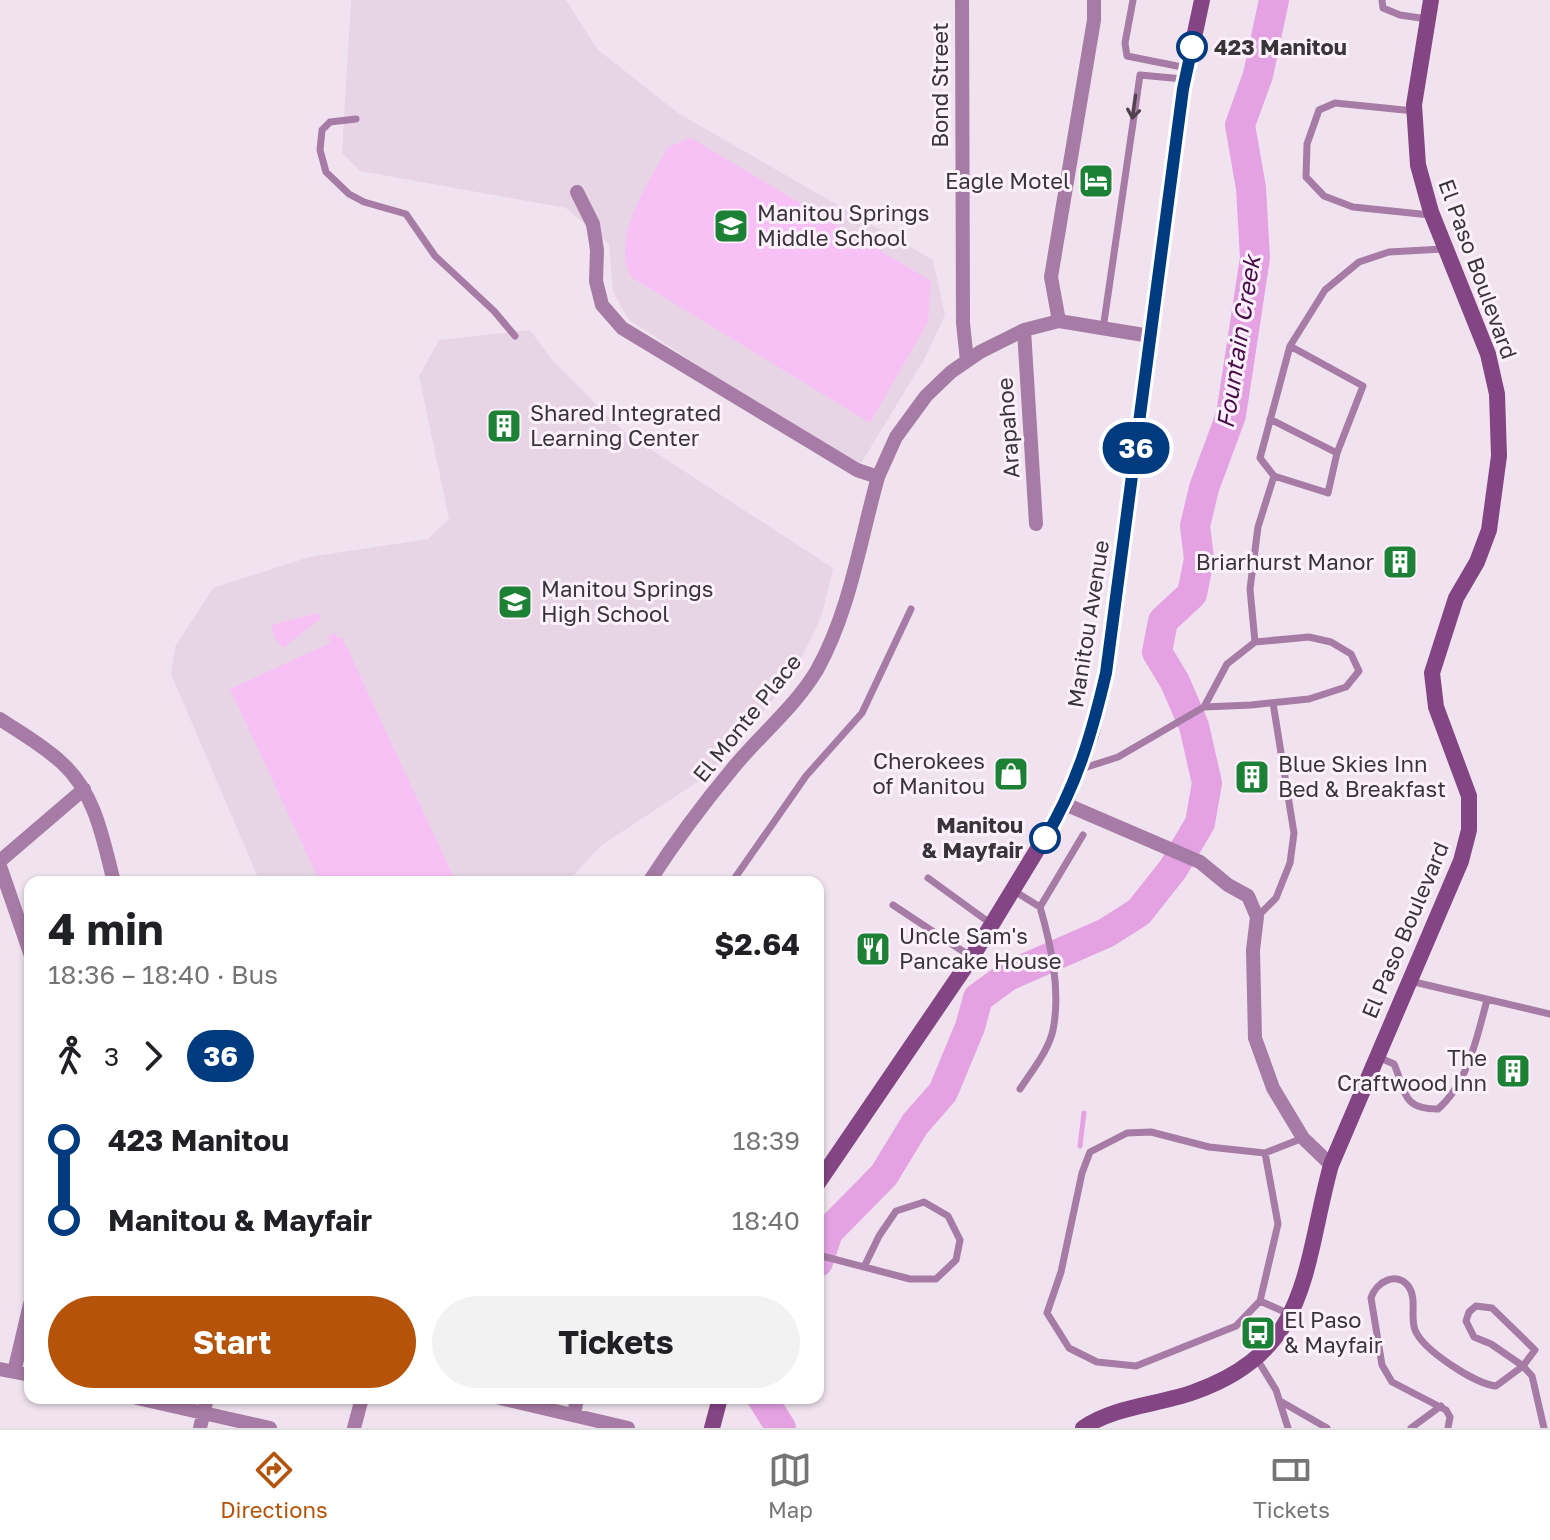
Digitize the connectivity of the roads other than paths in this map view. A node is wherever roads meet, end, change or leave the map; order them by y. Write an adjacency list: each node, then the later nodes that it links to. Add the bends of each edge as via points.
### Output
1 (962, 0): 20 (street, Bond Street)
2 (1094, 0): 14 (street, via 1051,277)
3 (1133, 0): 8 (lane, via 1127,56)
4 (1202, 0): 8 (street, Manitou Avenue)
5 (1382, 0): 7 (lane, via 1383,8)
6 (1431, 0): 7 (street, El Paso Boulevard)
7 (1428, 19): 9 (street, El Paso Boulevard)
8 (1186, 74): 16 (lane, one-way to 16, via 1140,75); 18 (street, Manitou Avenue)
9 (1414, 111): 12 (street, El Paso Boulevard, via 1418,165); 12 (lane, via 1335,103 1319,110 1307,144 1306,177 1324,196 1353,207)
10 (356, 119): 17 (lane, via 330,122 322,130 326,172 364,202 406,214 435,256)
11 (577, 192): 24 (street, via 593,224 602,305 622,328 857,470)
12 (1432, 215): 13 (street, El Paso Boulevard)
13 (1446, 249): 19 (lane, via 1389,252 1359,262 1325,290); 47 (street, El Paso Boulevard, via 1488,354 1497,394 1499,456 1489,530 1456,598 1432,673 1436,707 1469,796 1469,830 1461,861)
14 (1059, 321): 15 (street, El Monte Place); 16 (street, El Monte Place)
15 (1024, 330): 20 (street, El Monte Place); 25 (street, Arapahoe)
16 (1103, 330): 18 (street, El Monte Place)
17 (515, 336)
18 (1150, 336): 31 (street, Manitou Avenue, via 1106,673)
19 (1290, 346): 21 (lane); 22 (lane, via 1363,386)
20 (967, 361): 24 (street, El Monte Place, via 938,383 908,419)
21 (1270, 419): 22 (lane); 23 (lane, via 1260,458)
22 (1337, 453): 23 (lane, via 1328,493)
23 (1274, 476): 27 (lane, via 1258,527 1250,589)
24 (878, 477): 37 (street, El Monte Place, via 848,594 815,673 732,769)
25 (1036, 524)
26 (911, 609): 38 (lane, via 862,713 806,776)
27 (1255, 642): 28 (lane, via 1309,637 1331,642 1351,654 1359,671 1346,687); 29 (lane, via 1227,664)
28 (1273, 703): 29 (lane); 43 (lane, via 1294,833 1290,863 1276,898)
29 (1204, 707): 31 (lane, via 1118,757)
30 (0, 719): 32 (street, via 63,763)
31 (1079, 770): 33 (street, Manitou Avenue)
32 (84, 789): 35 (street); 36 (street)
33 (1065, 804): 40 (street, Manitou Avenue); 43 (street, via 1200,862 1248,896)
34 (1083, 835): 42 (lane)
35 (0, 864): 45 (street)
36 (112, 876)
37 (653, 876)
38 (736, 876)
39 (928, 878): 44 (lane)
40 (1013, 890): 42 (lane); 44 (street, Manitou Avenue)
41 (893, 905): 46 (lane)
42 (1040, 907): 51 (lane, via 1054,976 1053,1031)
43 (1257, 917): 52 (street, via 1255,1038 1273,1088)
44 (992, 924): 46 (street, Manitou Avenue)
45 (24, 935)
46 (972, 957): 55 (street, Manitou Avenue)
47 (1408, 981): 48 (lane); 50 (street, El Paso Boulevard)
48 (1487, 1000): 49 (lane); 50 (lane, via 1452,1097 1438,1109 1420,1109 1409,1101 1394,1064)
49 (1550, 1014)
50 (1376, 1056): 54 (street, El Paso Boulevard)
51 (1020, 1089)
52 (1303, 1138): 53 (lane); 54 (street)
53 (1265, 1153): 58 (lane, via 1278,1224); 58 (lane, via 1209,1147 1151,1132 1127,1133 1090,1152 1047,1313 1069,1348 1097,1362 1136,1366 1236,1326)
54 (1331, 1165): 59 (street, El Paso Boulevard)
55 (824, 1174)
56 (824, 1256): 57 (lane)
57 (865, 1265): 57 (lane, via 910,1279 936,1279 956,1260 960,1240 948,1216 924,1202 896,1211)
58 (1260, 1301): 59 (lane)
59 (1292, 1315): 61 (street, El Paso Boulevard)
60 (24, 1321): 63 (street)
61 (1257, 1359): 64 (lane); 77 (street, El Paso Boulevard, via 1202,1389)
62 (1523, 1366): 62 (lane, via 1474,1337 1466,1321 1469,1312 1476,1306 1492,1308 1533,1346 1533,1355); 70 (lane, via 1496,1386 1474,1379 1417,1334 1412,1291 1404,1282 1380,1283 1371,1298 1382,1365 1392,1382); 82 (lane, via 1532,1376)
63 (7, 1370)
64 (1280, 1401): 78 (lane); 79 (lane)
65 (360, 1404): 74 (street)
66 (526, 1404): 71 (street)
67 (576, 1404): 71 (street)
68 (718, 1404): 76 (street)
69 (205, 1405): 72 (street); 73 (street)
70 (1441, 1406): 80 (lane); 81 (lane, via 1450,1417)
71 (574, 1415): 75 (street)
72 (200, 1428)
73 (270, 1428)
74 (354, 1428)
75 (628, 1428)
76 (712, 1428)
77 (1083, 1428)
78 (1288, 1428)
79 (1327, 1428)
80 (1411, 1428)
81 (1448, 1428)
82 (1544, 1428)

